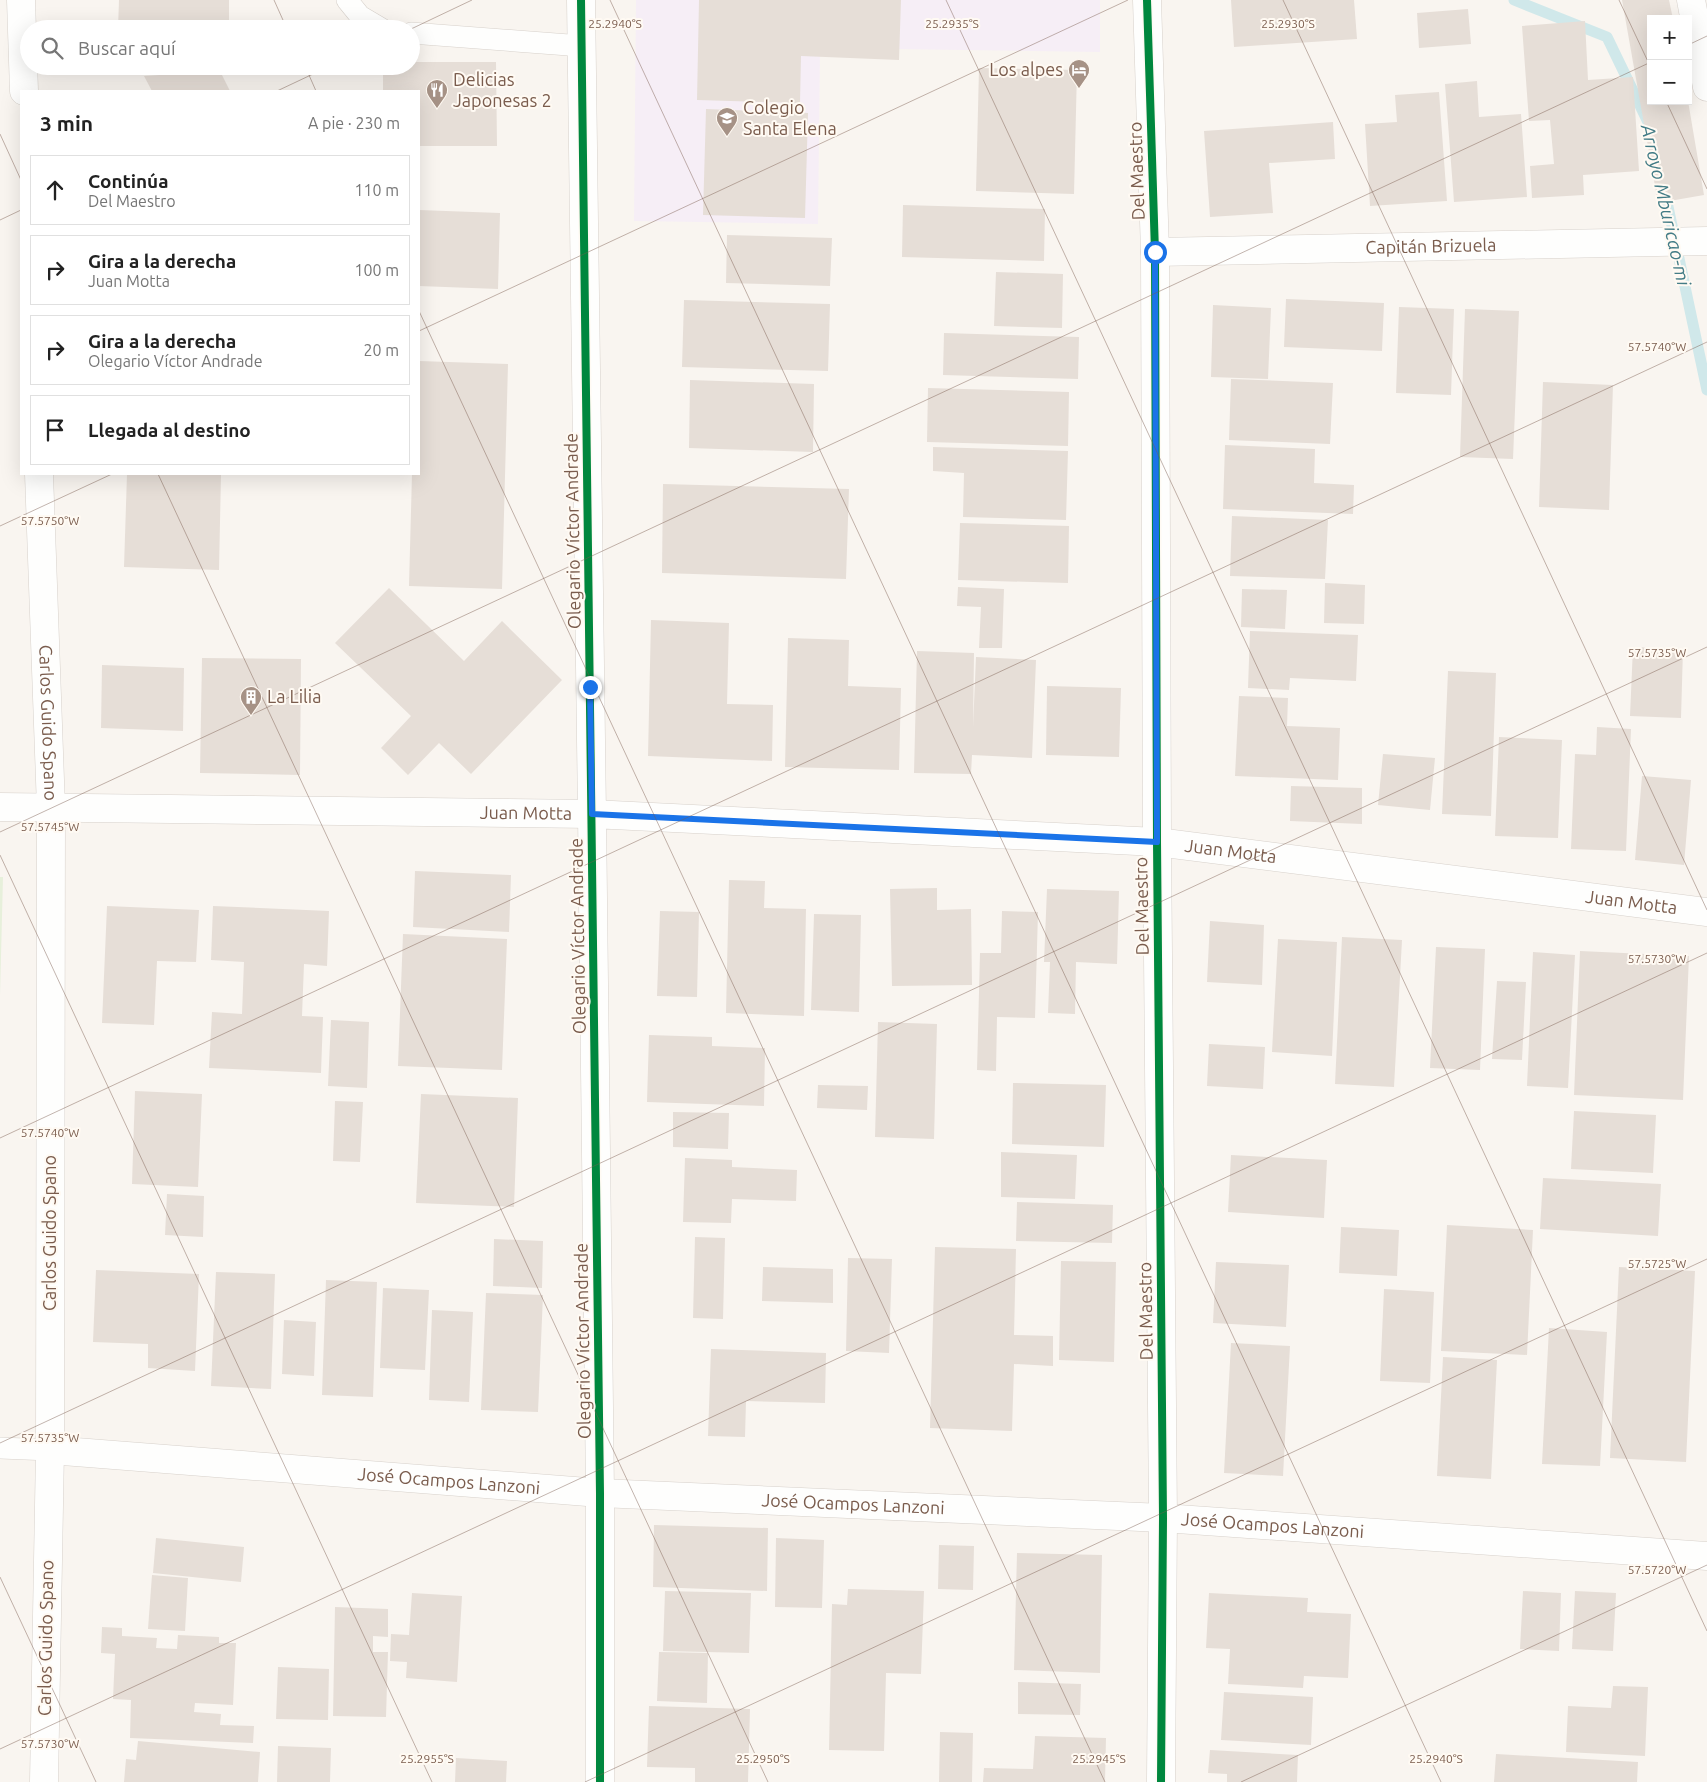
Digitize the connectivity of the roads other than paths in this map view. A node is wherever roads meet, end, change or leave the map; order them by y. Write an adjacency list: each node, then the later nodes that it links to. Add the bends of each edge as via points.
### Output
1 (21, 0): 6 (street)
2 (347, 0): 7 (lane)
3 (581, 0): 9 (street, Olegario Víctor Andrade)
4 (1147, 0): 14 (street, Del Maestro)
5 (1692, 0): 11 (street)
6 (22, 20)
7 (367, 20)
8 (420, 34): 9 (lane)
9 (582, 46): 18 (street, Olegario Víctor Andrade)
10 (23, 75): 12 (street)
11 (1707, 87)
12 (24, 90)
13 (1707, 241): 14 (street, Capitán Brizuela)
14 (1155, 252): 19 (street, Del Maestro)
15 (39, 475): 17 (street, Carlos Guido Spano)
16 (0, 807): 17 (street, Juan Motta)
17 (51, 808): 18 (street, Juan Motta); 22 (street, Carlos Guido Spano)
18 (592, 814): 19 (street, Juan Motta); 23 (street, Olegario Víctor Andrade)
19 (1157, 842): 20 (street, Juan Motta); 24 (street, Del Maestro)
20 (1707, 912)
21 (0, 1448): 22 (lane, José Ocampos Lanzoni)
22 (50, 1450): 23 (street, José Ocampos Lanzoni); 26 (street, Carlos Guido Spano)
23 (600, 1493): 24 (street, José Ocampos Lanzoni); 27 (street, Olegario Víctor Andrade)
24 (1163, 1518): 25 (street, José Ocampos Lanzoni); 28 (street, Del Maestro)
25 (1707, 1556)
26 (44, 1782)
27 (600, 1782)
28 (1161, 1782)

